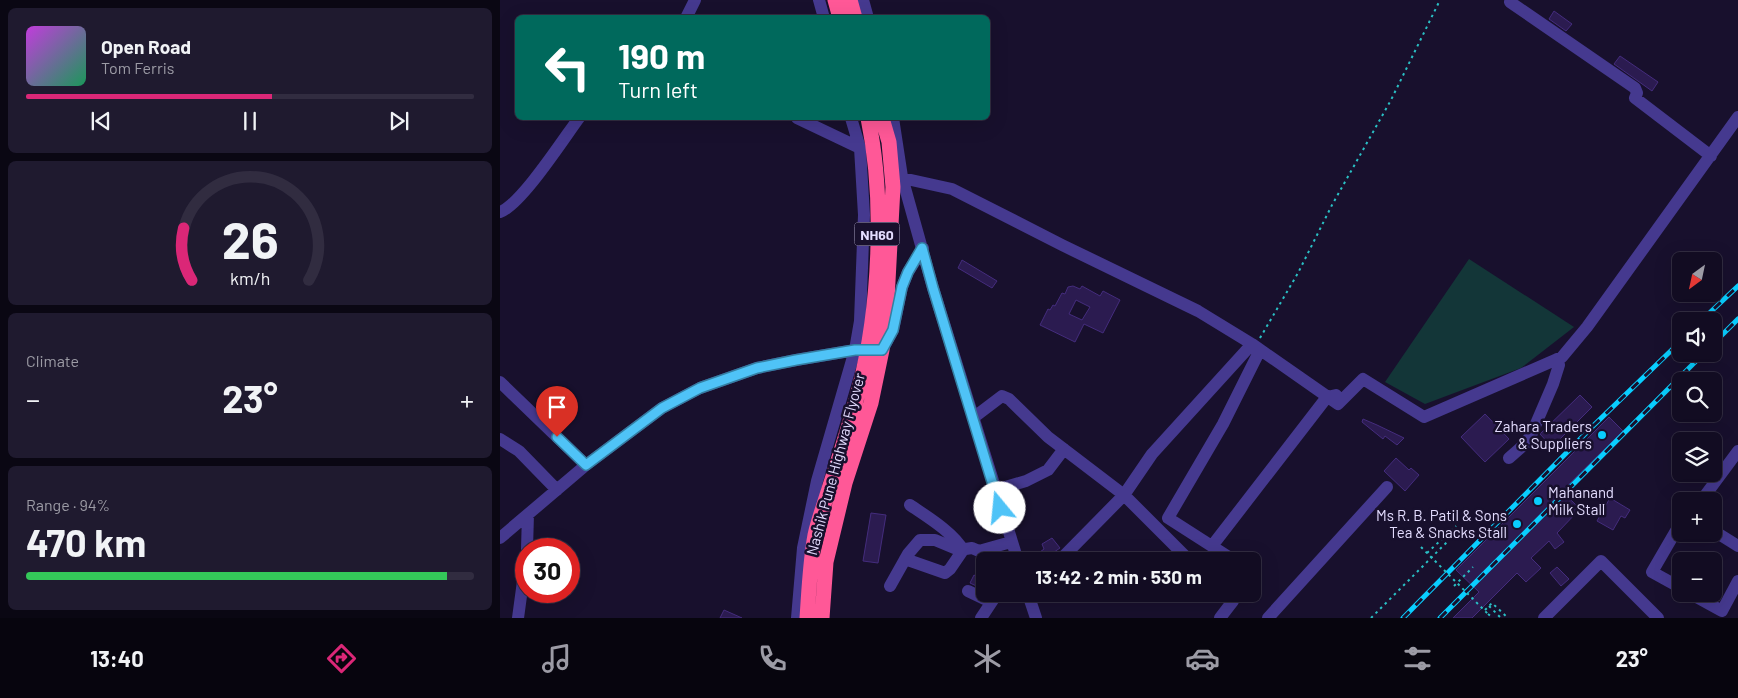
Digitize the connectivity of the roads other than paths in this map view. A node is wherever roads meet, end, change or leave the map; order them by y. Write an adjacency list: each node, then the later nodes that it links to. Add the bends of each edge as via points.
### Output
1 (695, 0): 7 (street)
2 (819, 0): 8 (street)
3 (835, 0): 9 (highway)
4 (850, 0): 10 (highway)
5 (863, 0): 11 (street)
6 (1510, 2): 20 (street, via 1634,88 1635,98)
7 (688, 15)
8 (823, 15)
9 (839, 15)
10 (854, 15)
11 (867, 15)
12 (1738, 116): 20 (street)
13 (578, 120): 22 (street, via 520,197 507,210)
14 (801, 120): 19 (street)
15 (852, 120): 19 (street)
16 (868, 120): 25 (highway, NH60, via 876,171 877,224)
17 (882, 120): 21 (highway, NH60)
18 (893, 120): 21 (street)
19 (860, 148): 25 (street, via 864,215 860,321)
20 (1711, 156): 26 (street, via 1587,327)
21 (897, 176): 23 (street); 24 (street, via 952,190 1198,311); 25 (highway, NH60, via 887,300)
22 (500, 212)
23 (922, 248): 25 (street, via 902,287 893,330); 29 (street)
24 (1256, 347): 28 (street); 39 (street, via 1152,454); 47 (street, via 1223,424 1168,518)
25 (868, 350): 34 (street, via 757,368 700,388 662,408); 66 (street, via 817,481 803,548); 67 (highway, Nashik Pune Highway Flyover / NH60, via 816,533); 68 (highway, Nashik Pune Highway Flyover / NH60, via 871,403 845,483 826,562)
26 (1557, 359): 28 (street, via 1424,417 1363,379 1338,404); 33 (street, via 1559,365 1553,384 1532,433)
27 (500, 382): 34 (street)
28 (1328, 397): 47 (street)
29 (973, 418): 31 (street, via 1002,396); 37 (street)
30 (500, 439): 36 (street, via 519,451)
31 (1064, 450): 37 (street, via 1048,470 1026,481); 39 (street)
32 (1738, 450): 38 (street)
33 (1509, 458)
34 (586, 465): 36 (street)
35 (1388, 487): 72 (street)
36 (557, 490): 41 (street)
37 (995, 490): 46 (street)
38 (1708, 492)
39 (1124, 495): 51 (street); 52 (street)
40 (910, 505): 49 (street, via 956,540)
41 (528, 514): 43 (street); 44 (street)
42 (1722, 536): 48 (street)
43 (500, 538)
44 (527, 538)
45 (1672, 538): 56 (street, via 1652,572)
46 (1011, 542): 49 (street, via 983,551); 50 (street)
47 (1212, 546): 53 (street)
48 (1738, 546)
49 (962, 550): 54 (street, via 935,540 922,540); 54 (street, via 945,573)
50 (1015, 552)
51 (1068, 552)
52 (1181, 552)
53 (1221, 552)
54 (905, 559): 57 (street)
55 (1738, 581): 63 (street, via 1722,611)
56 (1672, 583)
57 (890, 586)
58 (968, 591): 59 (street)
59 (976, 593)
60 (991, 602): 69 (street)
61 (1031, 602): 70 (street)
62 (1232, 602): 71 (street)
63 (1706, 602)
64 (520, 603): 65 (street)
65 (518, 618)
66 (797, 618)
67 (807, 618)
68 (822, 618)
69 (981, 618)
70 (1036, 618)
71 (1220, 618)
72 (1268, 618)
73 (1544, 618): 74 (street, via 1601,562)
74 (1658, 618)

